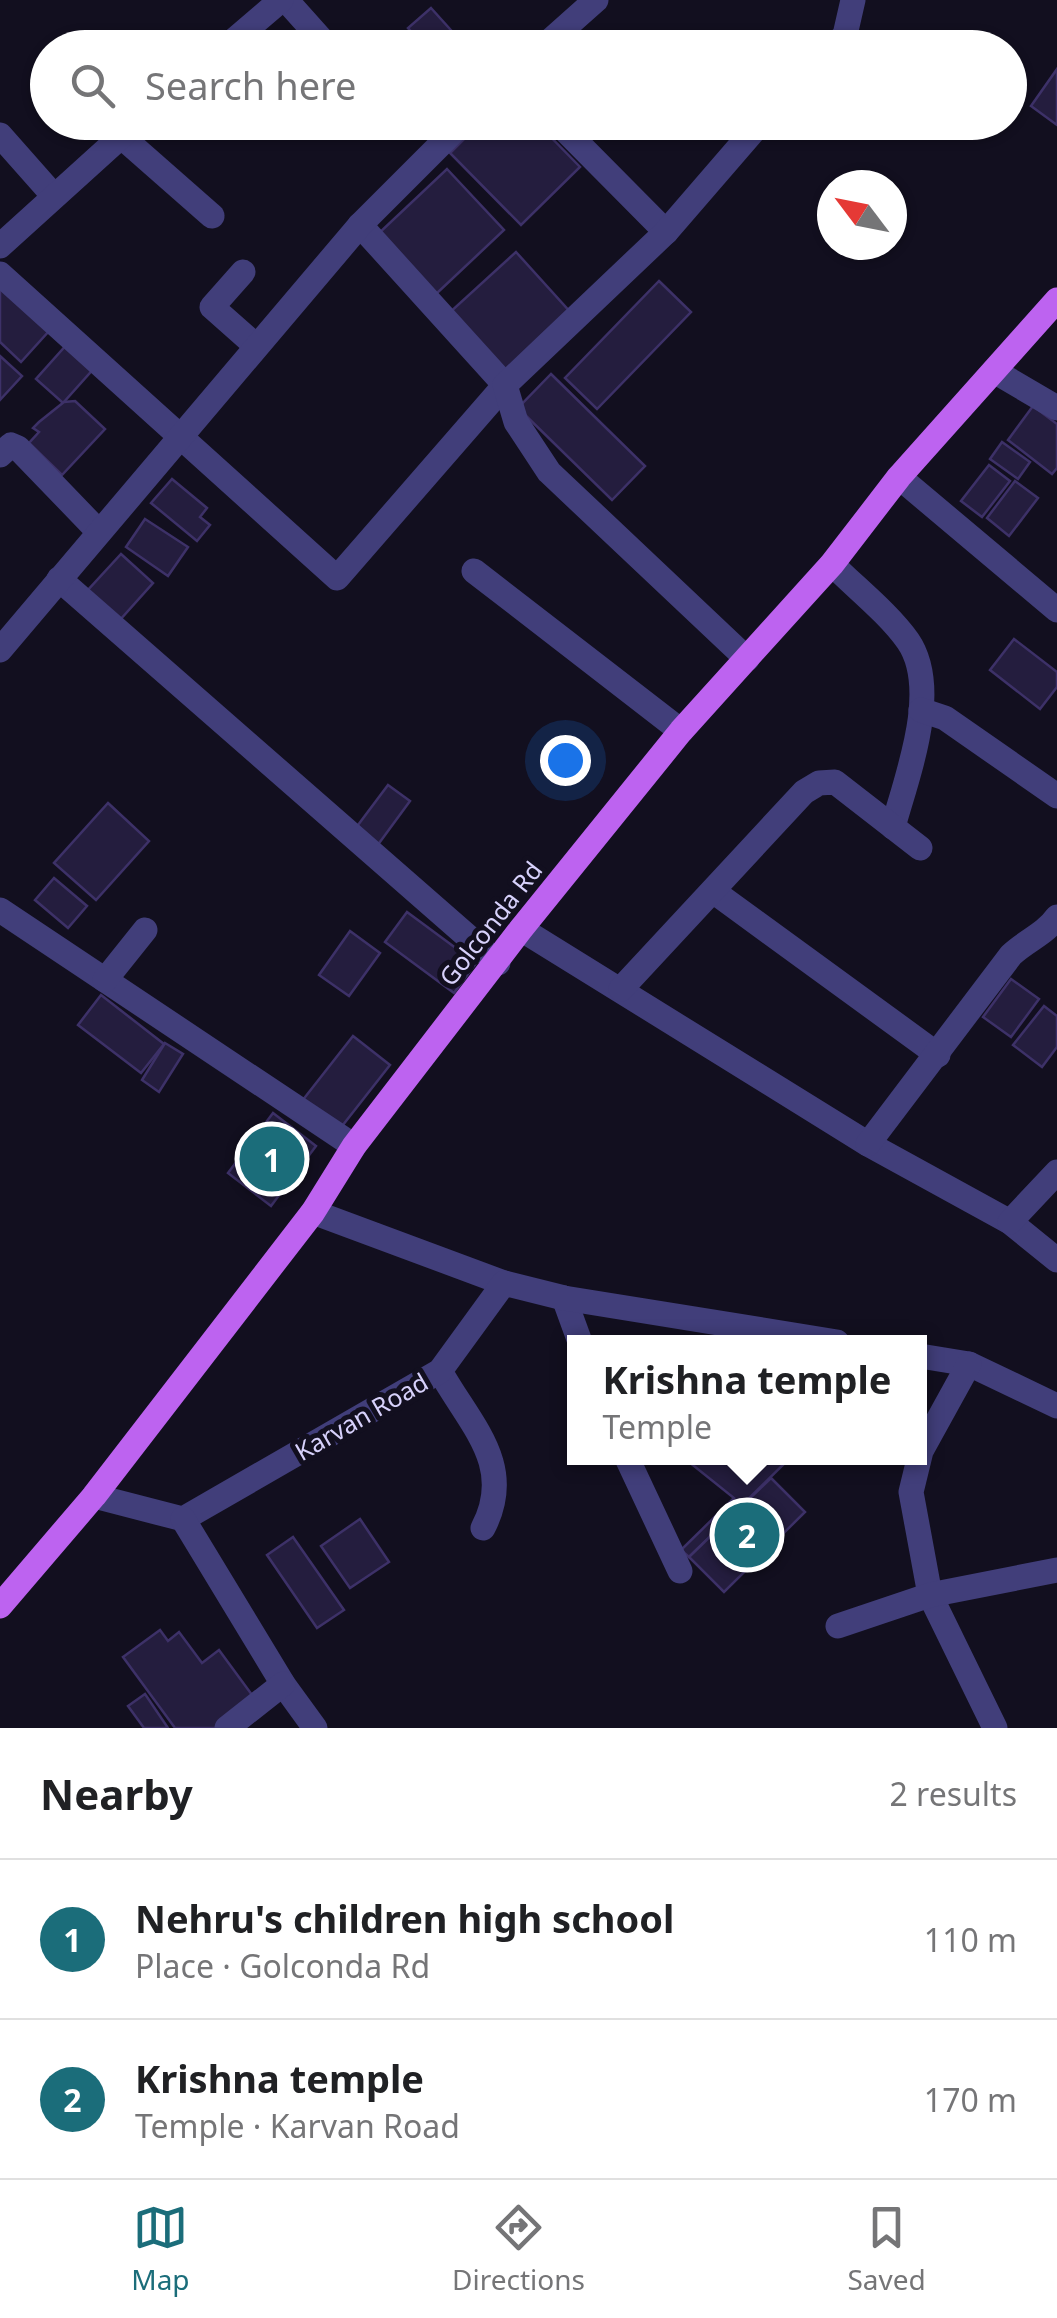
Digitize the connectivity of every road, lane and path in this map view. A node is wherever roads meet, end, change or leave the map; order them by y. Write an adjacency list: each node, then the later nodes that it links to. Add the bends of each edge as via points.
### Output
1 (284, 0): 4 (street); 5 (street)
2 (596, 0): 6 (street)
3 (853, 0): 7 (street)
4 (247, 30)
5 (312, 30)
6 (562, 30)
7 (846, 30)
8 (0, 136): 14 (street)
9 (116, 140): 14 (street)
10 (139, 140): 15 (street)
11 (443, 140): 16 (street)
12 (575, 140): 17 (street)
13 (746, 140): 17 (street)
14 (53, 195): 18 (street)
15 (212, 216)
16 (360, 225): 22 (street); 24 (street)
17 (666, 232): 24 (street)
18 (0, 246)
19 (243, 272): 22 (street, via 212,306)
20 (0, 274): 26 (street)
21 (1057, 300): 23 (main road, Golconda Rd)
22 (256, 346): 26 (street)
23 (994, 370): 25 (street); 28 (main road, Golconda Rd)
24 (505, 385): 26 (street, via 337,578); 35 (street, via 516,422 549,472)
25 (1057, 408)
26 (179, 436): 29 (street)
27 (0, 455): 29 (street, via 18,448)
28 (899, 477): 30 (main road, Golconda Rd); 33 (street)
29 (99, 532): 32 (street)
30 (832, 564): 35 (main road, Golconda Rd); 36 (street, via 909,642)
31 (474, 571): 37 (street)
32 (59, 579): 34 (street); 46 (street)
33 (1057, 610)
34 (4, 636)
35 (747, 659): 37 (main road, Golconda Rd)
36 (922, 710): 38 (street, via 945,718); 39 (street)
37 (681, 731): 44 (main road, Golconda Rd)
38 (1057, 796)
39 (894, 827): 40 (street); 41 (street, via 835,782 820,783)
40 (920, 848)
41 (712, 891): 48 (street); 49 (street)
42 (0, 910): 47 (street)
43 (1057, 917): 49 (street, via 1011,955)
44 (520, 928): 46 (main road, Golconda Rd); 48 (street)
45 (145, 930): 47 (street)
46 (498, 964): 51 (main road, Golconda Rd)
47 (105, 980): 51 (street)
48 (621, 989): 50 (street)
49 (938, 1055): 50 (street)
50 (868, 1144): 54 (street)
51 (354, 1146): 53 (main road, Golconda Rd)
52 (1057, 1172): 54 (street)
53 (313, 1212): 56 (street); 67 (main road, Golconda Rd)
54 (1010, 1222): 55 (street)
55 (1057, 1260)
56 (504, 1283): 57 (street); 62 (street, Karvan Road)
57 (564, 1298): 58 (street); 59 (street)
58 (577, 1335)
59 (793, 1335)
60 (927, 1357): 61 (street)
61 (969, 1364): 63 (street); 64 (street)
62 (440, 1370): 68 (street, Karvan Road); 69 (street, via 499,1479)
63 (1057, 1406)
64 (927, 1440)
65 (630, 1465): 71 (street)
66 (918, 1465): 72 (street, via 911,1492)
67 (94, 1496): 68 (street); 73 (main road, Golconda Rd)
68 (183, 1519): 75 (street)
69 (483, 1528)
70 (1057, 1570): 72 (street)
71 (680, 1571)
72 (930, 1595): 74 (street); 78 (street)
73 (0, 1606)
74 (838, 1626)
75 (283, 1684): 76 (street); 77 (street)
76 (227, 1728)
77 (314, 1728)
78 (995, 1728)

